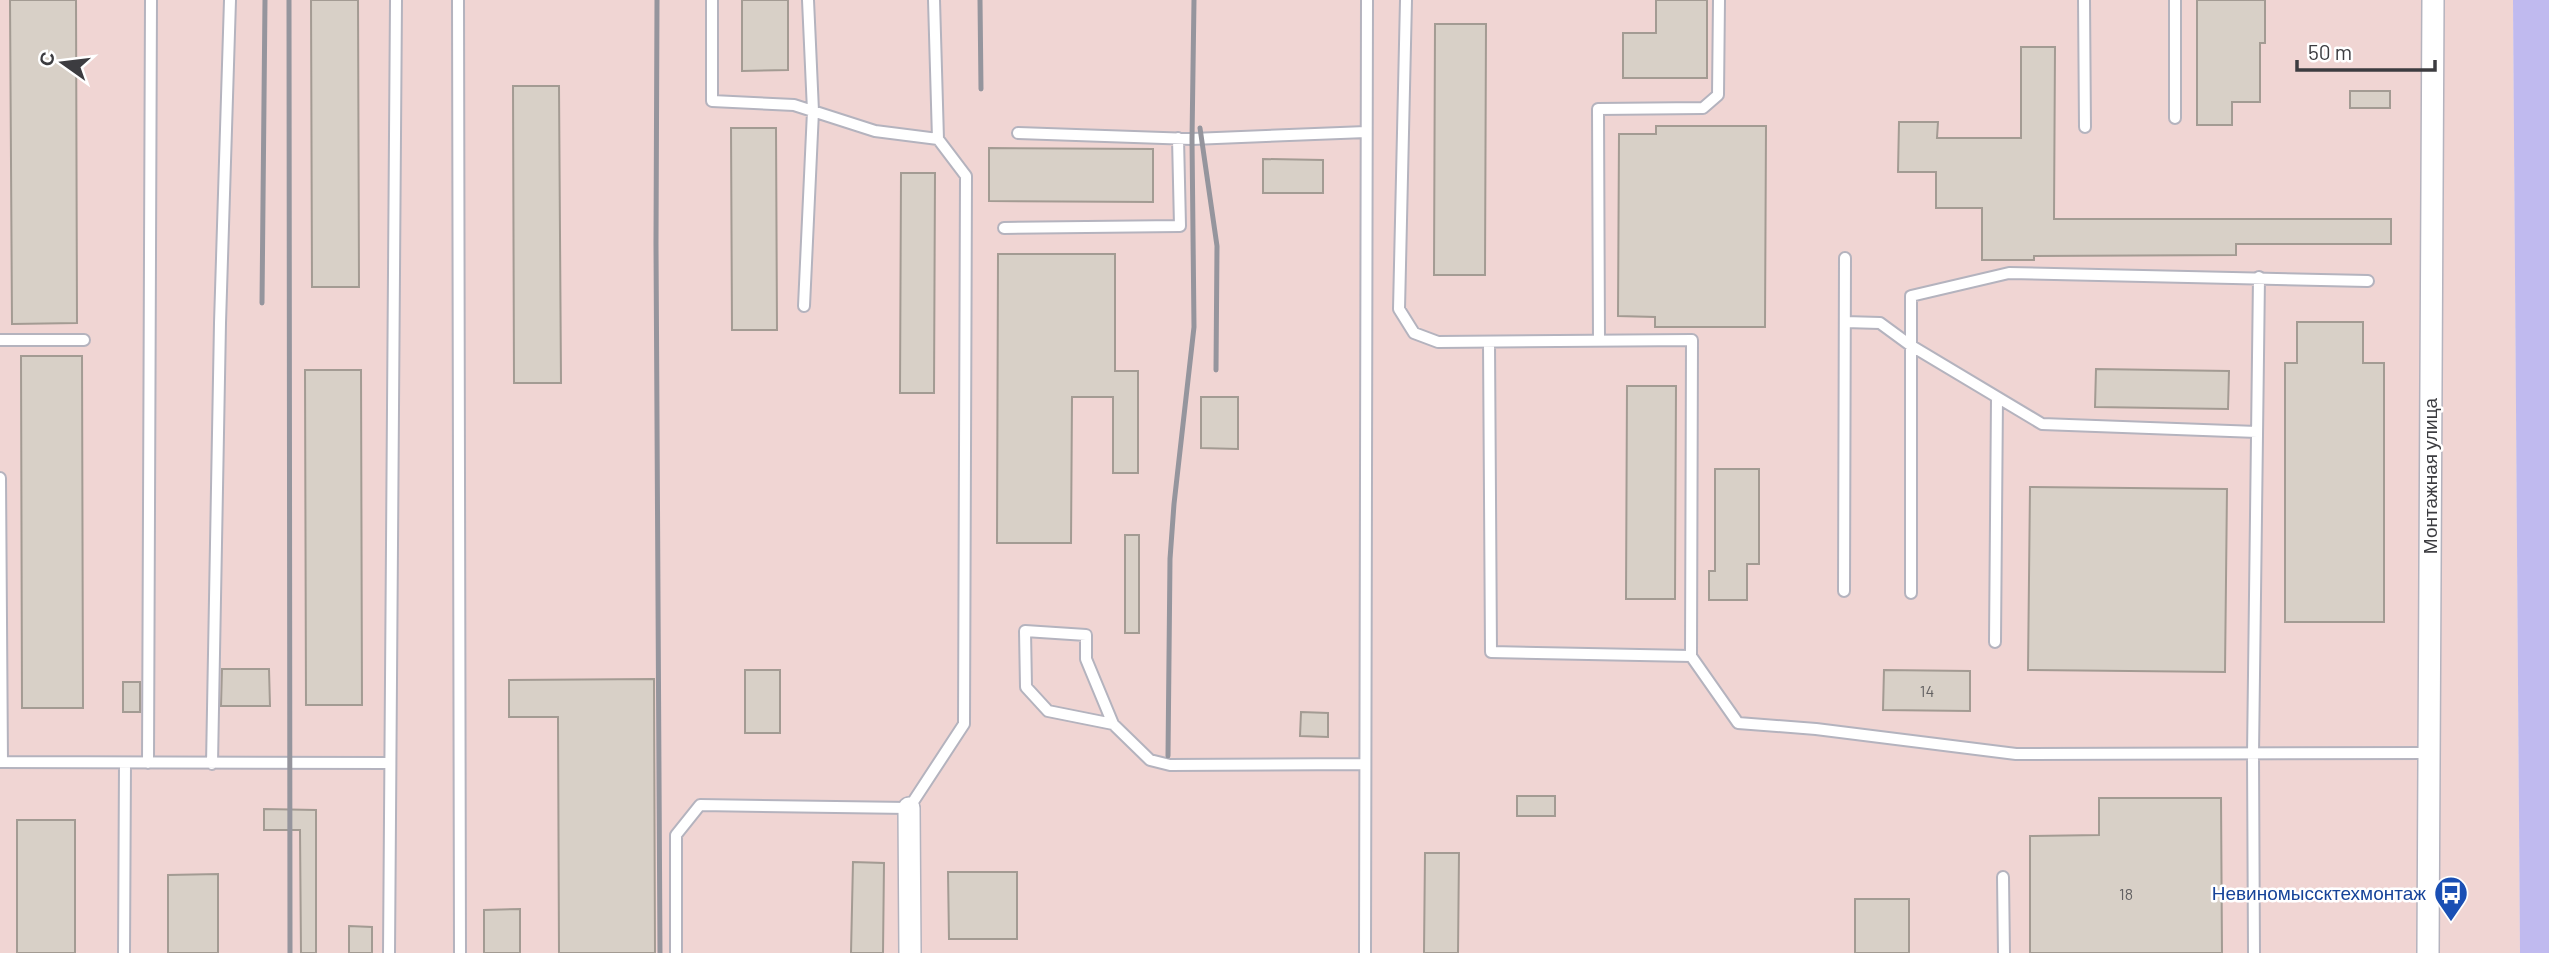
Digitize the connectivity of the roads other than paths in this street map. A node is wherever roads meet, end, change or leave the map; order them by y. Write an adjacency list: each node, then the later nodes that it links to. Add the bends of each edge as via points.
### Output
1 (151, 0): 44 (lane)
2 (230, 0): 46 (lane)
3 (396, 0): 45 (lane)
4 (458, 0): 52 (lane)
5 (712, 0): 14 (lane, via 712,101 794,105)
6 (808, 0): 14 (lane)
7 (934, 0): 20 (lane)
8 (1367, 0): 17 (lane)
9 (1406, 0): 30 (lane, via 1399,309 1414,333 1438,342)
10 (1719, 0): 29 (lane, via 1718,95 1703,108 1598,109)
11 (2084, 0): 16 (lane)
12 (2175, 0): 15 (lane)
13 (2433, 0): 40 (street, Монтажная улица)
14 (813, 111): 20 (lane, via 875,131); 25 (lane)
15 (2175, 118)
16 (2085, 127)
17 (1366, 132): 19 (lane); 47 (lane)
18 (1018, 133): 19 (lane)
19 (1178, 138): 21 (lane, via 1180,226)
20 (938, 139): 48 (lane, via 966,176 964,724)
21 (1004, 228)
22 (1845, 258): 26 (lane)
23 (2259, 277): 24 (lane); 31 (lane, via 2009,273 1911,296); 33 (lane)
24 (2368, 281)
25 (804, 306)
26 (1845, 322): 31 (lane, via 1880,323); 35 (lane)
27 (0, 340): 28 (lane)
28 (84, 340)
29 (1599, 341): 30 (lane); 38 (lane, via 1692,340)
30 (1489, 343): 38 (lane, via 1491,652)
31 (1910, 345): 32 (lane); 36 (lane)
32 (1997, 397): 33 (lane, via 2042,424); 37 (lane)
33 (2257, 432): 41 (lane)
34 (0, 478): 42 (lane)
35 (1844, 591)
36 (1910, 593)
37 (1995, 642)
38 (1691, 656): 41 (lane, via 1738,723 2016,754)
39 (1112, 724): 39 (lane, via 1048,711 1026,687 1025,631 1086,635 1086,659); 47 (lane, via 1150,760 1170,765)
40 (2429, 753): 41 (lane); 58 (street, Монтажная улица)
41 (2253, 754): 57 (lane)
42 (1, 762): 43 (lane)
43 (125, 763): 44 (lane); 50 (lane)
44 (148, 763): 46 (lane)
45 (390, 763): 46 (lane); 51 (lane)
46 (212, 764)
47 (1365, 764): 55 (lane)
48 (909, 808): 53 (lane, via 700,804 676,835); 54 (street)
49 (2003, 877): 56 (lane)
50 (124, 953)
51 (388, 953)
52 (460, 953)
53 (676, 953)
54 (910, 953)
55 (1365, 953)
56 (2004, 953)
57 (2254, 953)
58 (2428, 953)

